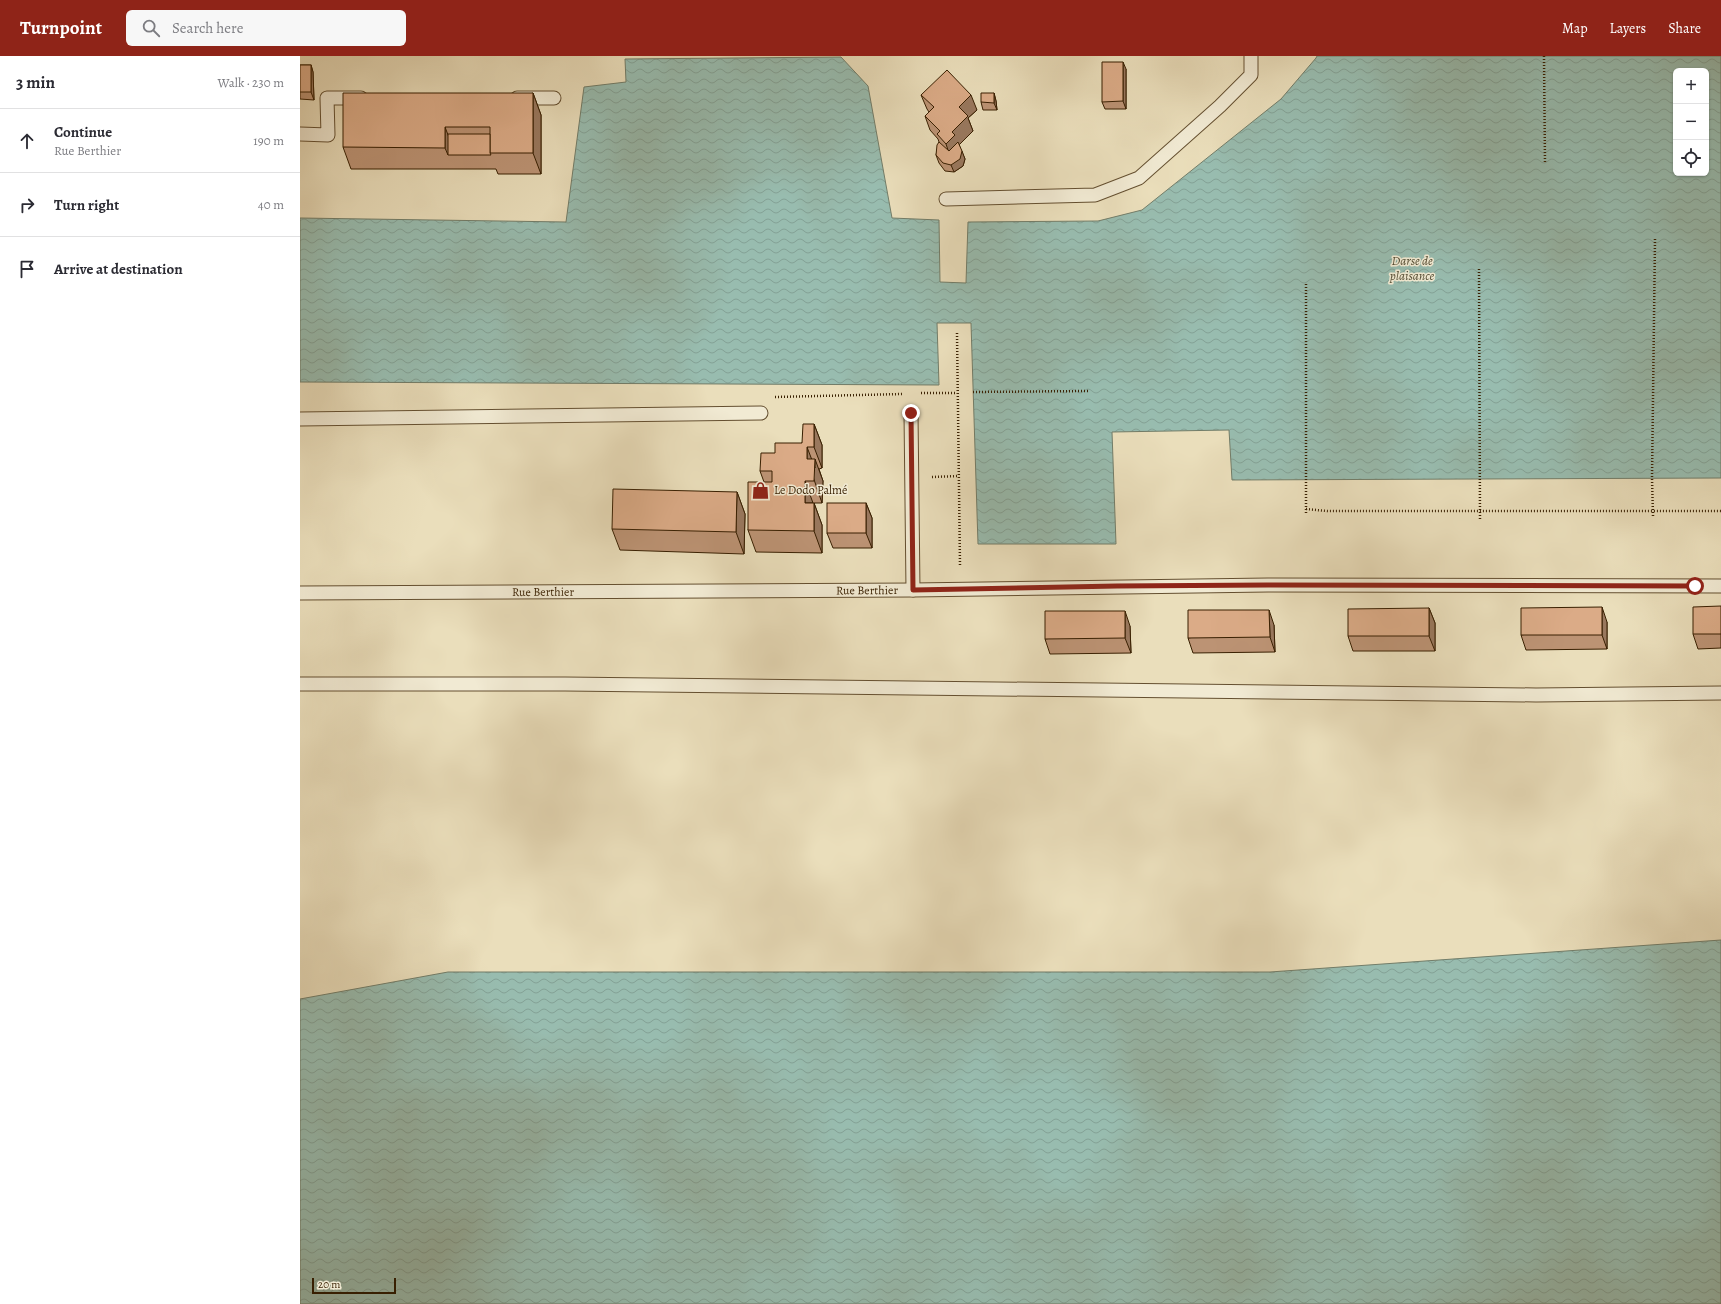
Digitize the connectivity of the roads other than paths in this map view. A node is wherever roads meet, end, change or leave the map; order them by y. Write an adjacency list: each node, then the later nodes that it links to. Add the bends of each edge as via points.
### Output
1 (1251, 56): 6 (lane, via 1251,75 1139,178 1095,195)
2 (374, 98): 5 (lane, via 327,98 328,134)
3 (507, 98): 4 (lane)
4 (554, 98)
5 (300, 134)
6 (946, 199)
7 (762, 413): 9 (lane)
8 (911, 413): 11 (lane)
9 (300, 419)
10 (1721, 586): 11 (lane, Rue Berthier, via 1260,585)
11 (913, 590): 12 (lane, Rue Berthier)
12 (300, 593)
13 (300, 684): 14 (lane, via 565,684 1536,695)
14 (1721, 693)

